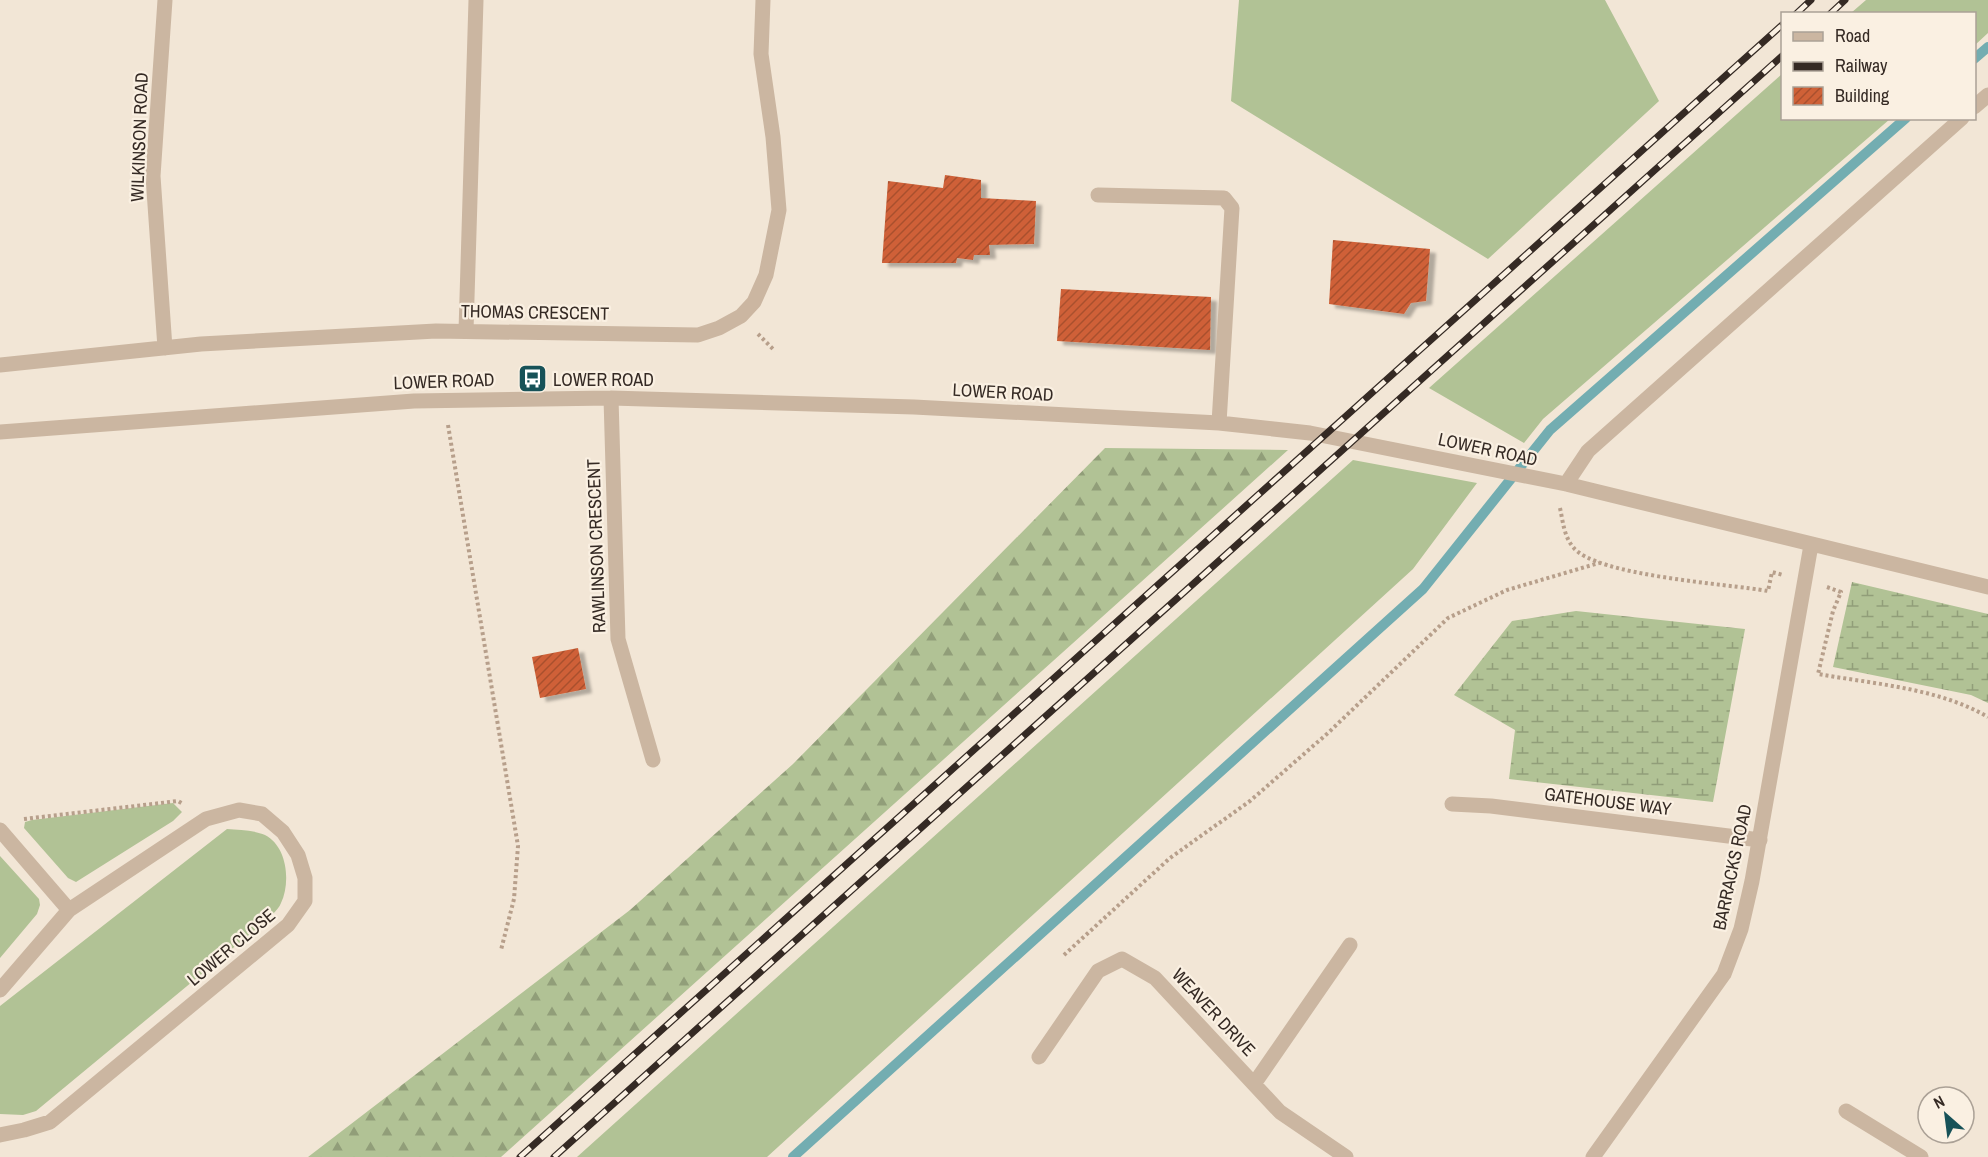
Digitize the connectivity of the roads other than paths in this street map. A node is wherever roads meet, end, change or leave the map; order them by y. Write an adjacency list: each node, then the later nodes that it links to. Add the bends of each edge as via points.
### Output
1 (165, 0): 9 (street, WILKINSON ROAD, via 153,176)
2 (476, 0): 8 (street)
3 (764, 0): 8 (street, THOMAS CRESCENT, via 761,54 779,210 766,275 754,302 741,316 698,335)
4 (1988, 95): 5 (street)
5 (1976, 105)
6 (1960, 120): 14 (street, via 1588,451)
7 (1098, 195): 12 (street, via 1224,198 1232,208)
8 (466, 331): 9 (street, THOMAS CRESCENT)
9 (165, 348): 10 (street, THOMAS CRESCENT)
10 (0, 365)
11 (610, 398): 12 (street, LOWER ROAD, via 914,406); 13 (street, LOWER ROAD, via 444,400); 17 (street, RAWLINSON CRESCENT, via 618,639)
12 (1219, 423): 14 (street, LOWER ROAD, via 1310,433)
13 (0, 432)
14 (1566, 484): 15 (street, LOWER ROAD)
15 (1811, 545): 16 (street, LOWER ROAD); 20 (street, BARRACKS ROAD)
16 (1988, 587)
17 (653, 760)
18 (1452, 804): 20 (street, GATEHOUSE WAY)
19 (0, 830): 21 (street)
20 (1760, 840): 29 (street, BARRACKS ROAD, via 1742,929 1724,974)
21 (69, 910): 23 (street, LOWER CLOSE); 27 (street, LOWER CLOSE, via 206,819 239,810 262,814 283,832 298,855 305,878 305,901 288,925 50,1122)
22 (1350, 945): 25 (street)
23 (0, 990)
24 (1039, 1057): 25 (street, WEAVER DRIVE, via 1098,971 1122,959 1155,978)
25 (1254, 1084): 28 (street, WEAVER DRIVE, via 1281,1112)
26 (1846, 1111): 30 (street)
27 (0, 1136)
28 (1346, 1157)
29 (1593, 1157)
30 (1921, 1157)

